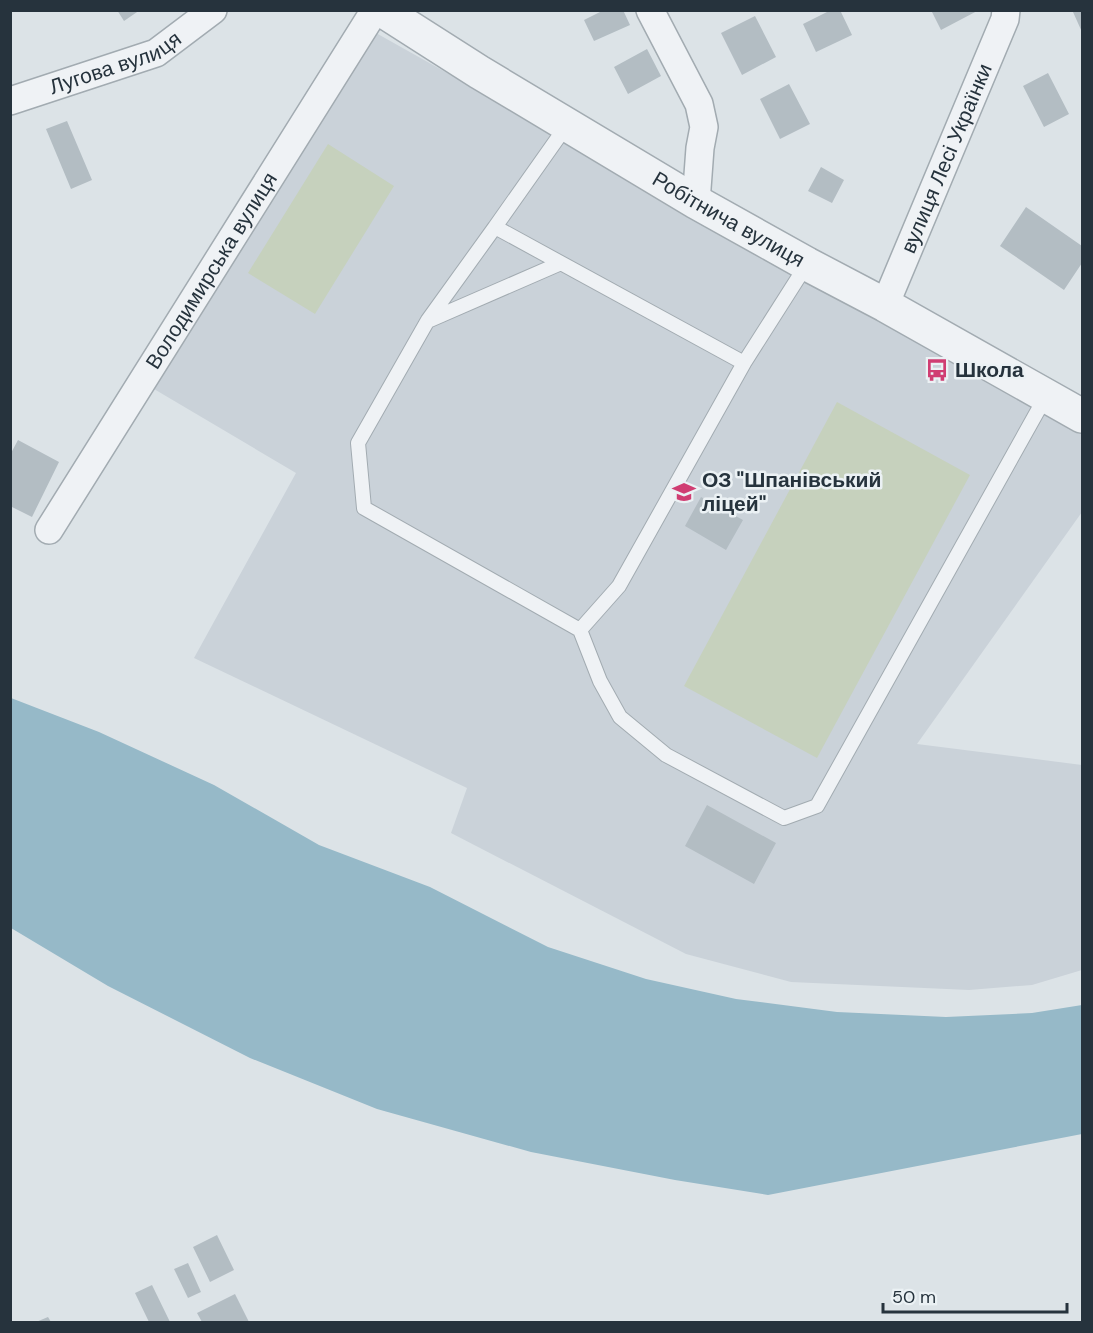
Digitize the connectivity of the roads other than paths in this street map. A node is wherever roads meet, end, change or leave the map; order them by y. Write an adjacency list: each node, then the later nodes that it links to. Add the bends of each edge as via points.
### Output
1 (213, 10): 6 (street, Лугова вулиця, via 156,53)
2 (375, 10): 17 (street, Володимирська вулиця)
3 (381, 10): 7 (street, Робітнича вулиця)
4 (650, 10): 8 (street, via 699,104 704,127)
5 (1006, 10): 12 (street, вулиця Лесі Українки)
6 (10, 101)
7 (567, 125): 8 (street, Робітнича вулиця); 9 (lane)
8 (696, 202): 11 (street, Робітнича вулиця)
9 (495, 227): 10 (lane); 13 (lane)
10 (561, 263): 13 (lane); 14 (lane)
11 (807, 264): 12 (street, Робітнича вулиця); 14 (lane)
12 (885, 305): 15 (street, Робітнича вулиця)
13 (428, 320): 18 (lane, via 358,443 364,508)
14 (744, 363): 18 (lane, via 619,586)
15 (1046, 396): 16 (street, Робітнича вулиця); 18 (lane, via 817,806 784,818 666,755 620,717 600,681)
16 (1083, 416)
17 (49, 530)
18 (580, 630)

